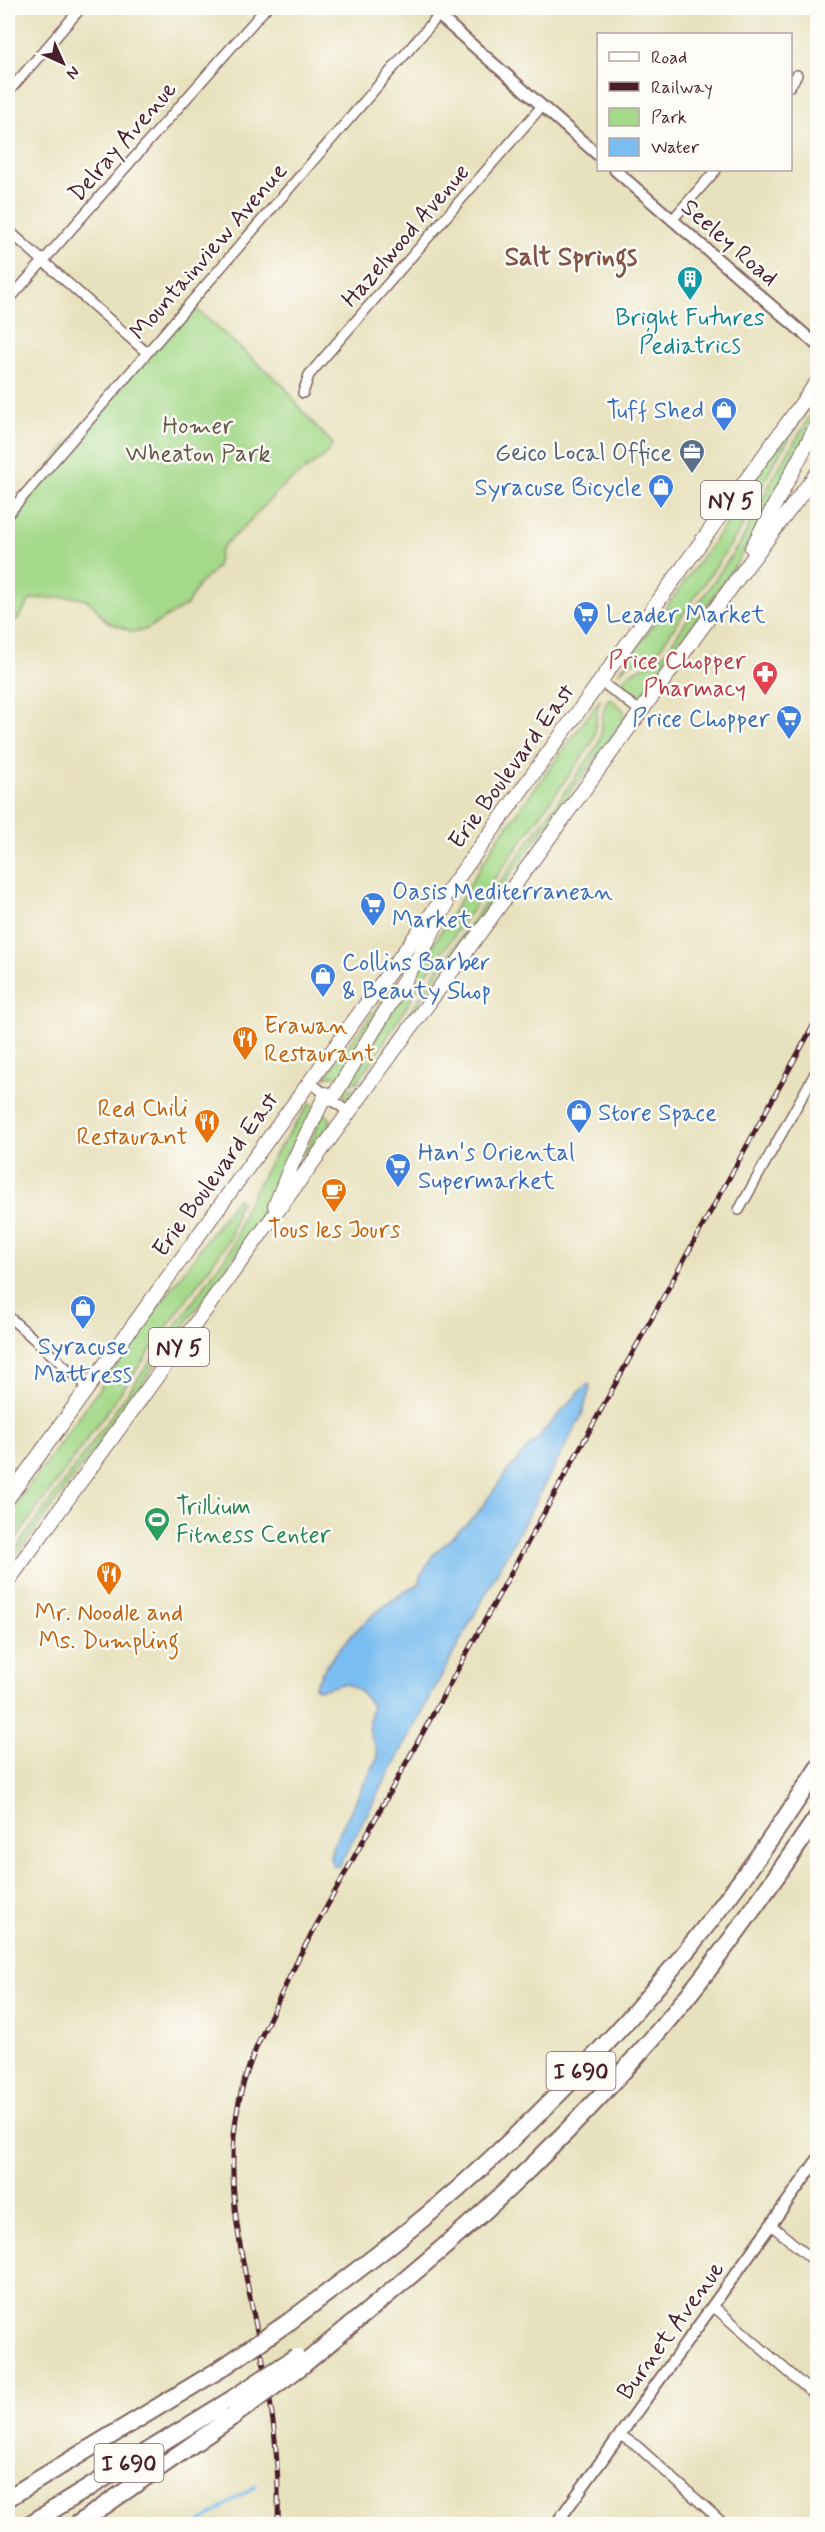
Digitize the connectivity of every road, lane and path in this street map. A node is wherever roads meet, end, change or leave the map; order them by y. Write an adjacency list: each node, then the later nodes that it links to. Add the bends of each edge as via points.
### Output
1 (81, 8): 6 (street)
2 (266, 8): 13 (street, Delray Avenue)
3 (434, 11): 7 (street); 16 (street, Mountainview Avenue)
4 (797, 75): 5 (street)
5 (792, 83)
6 (8, 92)
7 (542, 106): 8 (street); 18 (street, Hazelwood Avenue, via 309,375)
8 (597, 154)
9 (616, 171): 11 (street, Seeley Road)
10 (715, 171): 11 (street)
11 (672, 220): 15 (street, Seeley Road)
12 (8, 230): 13 (street)
13 (42, 261): 14 (street, Delray Avenue); 16 (street)
14 (8, 301)
15 (818, 346)
16 (147, 353): 21 (street, Mountainview Avenue)
17 (818, 381): 23 (main road, Erie Boulevard East / NY 5)
18 (303, 393)
19 (818, 423): 22 (main road)
20 (818, 472): 22 (main road, NY 5)
21 (8, 514)
22 (735, 582): 24 (main road, NY 5)
23 (600, 681): 24 (street); 25 (main road, Erie Boulevard East / NY 5)
24 (640, 711): 29 (main road, NY 5)
25 (467, 866): 27 (main road, Erie Boulevard East / NY 5); 28 (main road, via 427,943)
26 (818, 1068): 30 (street)
27 (310, 1082): 28 (street); 33 (main road, Erie Boulevard East / NY 5)
28 (329, 1097): 29 (street); 31 (main road, via 292,1164)
29 (349, 1113): 31 (main road, NY 5)
30 (739, 1210)
31 (268, 1225): 35 (main road, NY 5)
32 (8, 1316): 33 (street)
33 (88, 1387): 34 (main road, Erie Boulevard East / NY 5)
34 (8, 1498)
35 (8, 1581)
36 (818, 1768): 45 (highway, I 690, bridge, via 718,1911 651,1995 591,2060 458,2189 388,2247 222,2368)
37 (818, 1816): 43 (highway, I 690, bridge, via 757,1905 636,2058 487,2208 385,2296)
38 (818, 2159): 39 (street, Burnet Avenue)
39 (771, 2225): 40 (street); 41 (street, Burnet Avenue)
40 (818, 2265)
41 (713, 2306): 42 (street); 44 (street, Burnet Avenue)
42 (818, 2398)
43 (230, 2409): 48 (highway, I 690); 49 (highway)
44 (620, 2435): 50 (street, Burnet Avenue); 51 (street)
45 (29, 2484): 46 (highway); 47 (highway, I 690)
46 (8, 2492)
47 (8, 2498)
48 (30, 2524)
49 (78, 2524)
50 (556, 2524)
51 (724, 2524)

